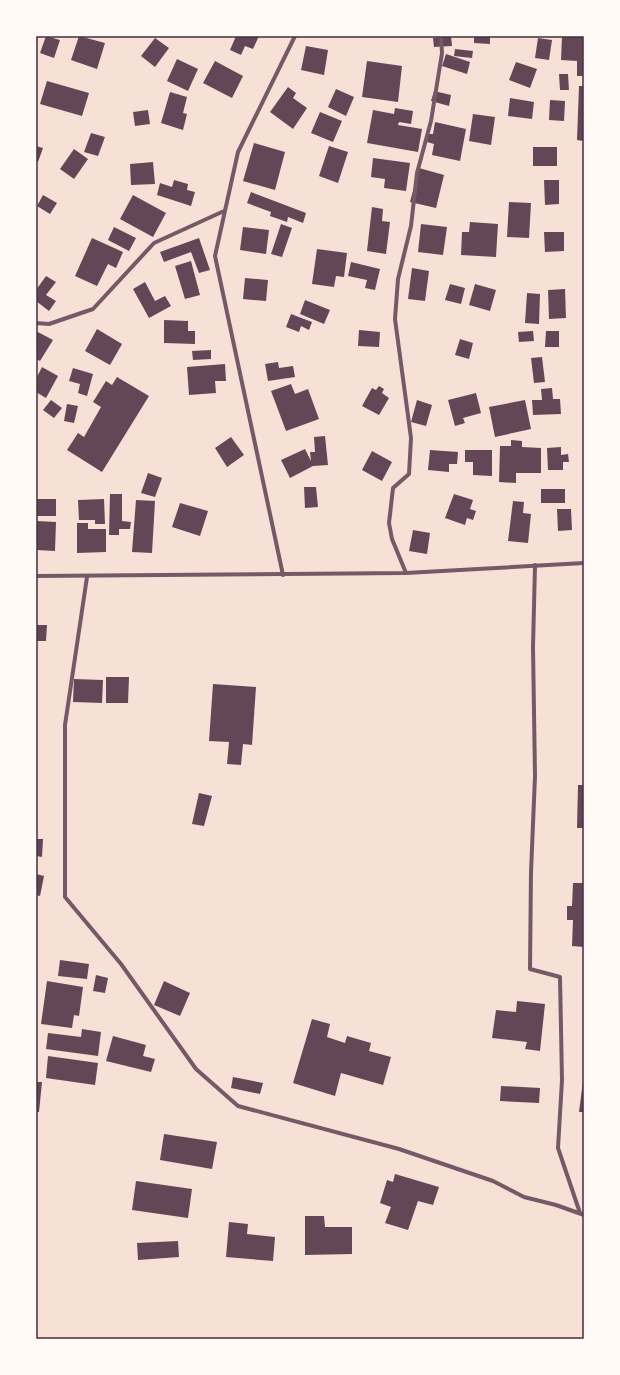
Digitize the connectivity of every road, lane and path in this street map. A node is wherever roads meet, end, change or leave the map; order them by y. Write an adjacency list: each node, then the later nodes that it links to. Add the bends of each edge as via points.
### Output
1 (295, 36): 3 (street, via 238,152)
2 (441, 36): 7 (street, via 441,60 431,121 417,173 411,226 398,279 395,318 411,438 409,474 393,488 389,523 392,539)
3 (224, 211): 4 (street, via 154,243 93,309 48,324); 8 (street, via 215,256)
4 (36, 323)
5 (584, 563): 6 (street)
6 (535, 565): 7 (street); 11 (street, via 535,776 530,969 560,977 562,1080 558,1148)
7 (406, 573): 8 (street)
8 (283, 575): 10 (street)
9 (36, 576): 10 (street)
10 (87, 577): 11 (street, via 65,725 64,897 121,964 196,1069 238,1106 399,1150 493,1180 524,1197)
11 (582, 1214)

